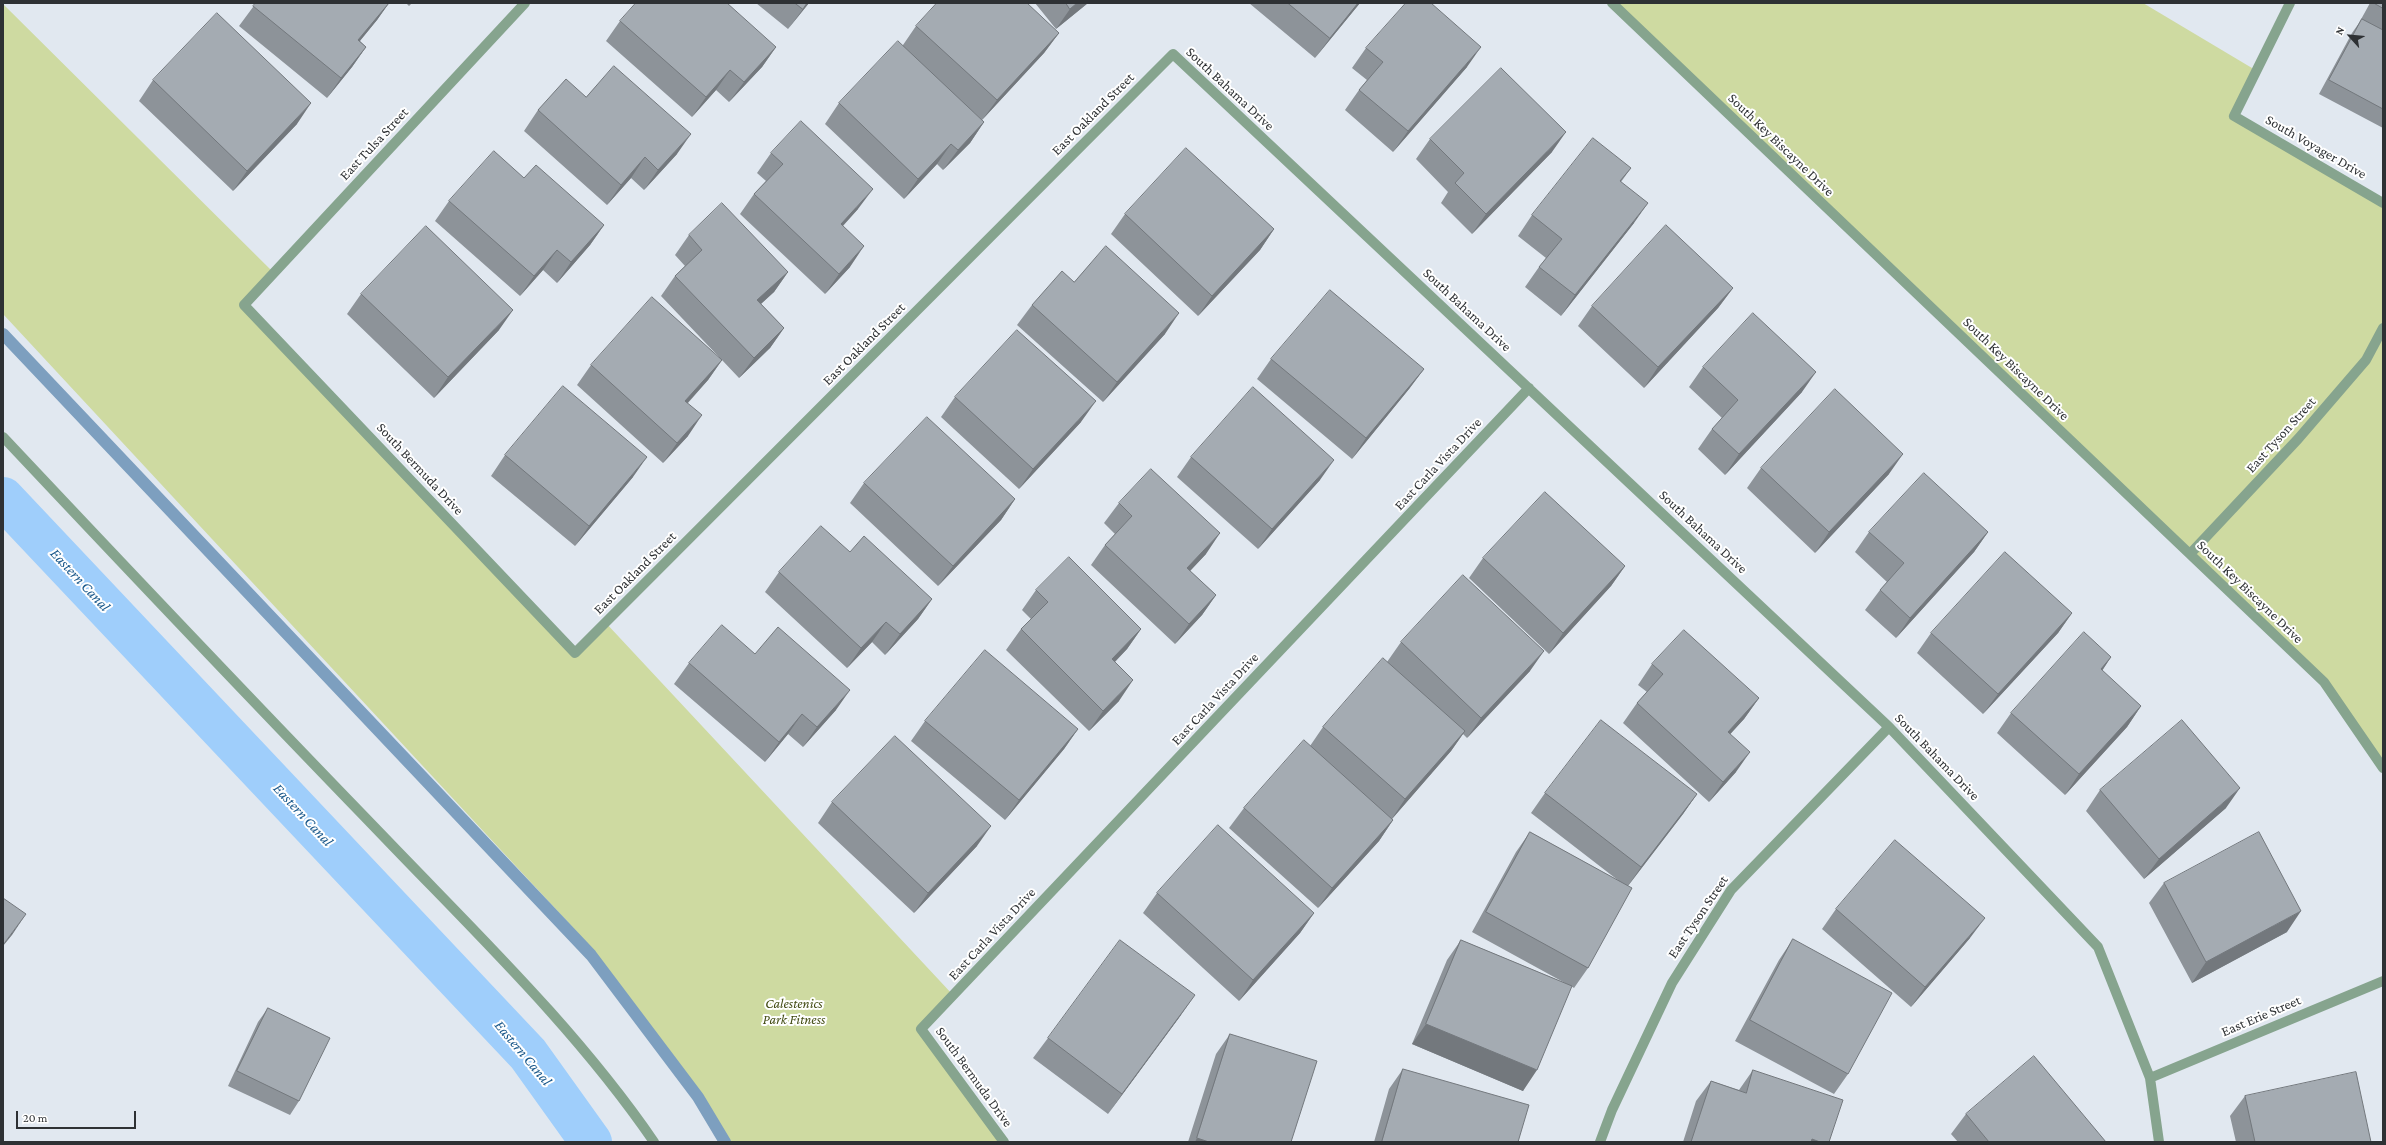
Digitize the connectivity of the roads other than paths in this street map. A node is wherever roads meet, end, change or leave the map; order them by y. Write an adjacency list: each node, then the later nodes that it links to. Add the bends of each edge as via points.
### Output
1 (525, 3): 6 (street, East Tulsa Street)
2 (2290, 3): 5 (street, South Voyager Drive, via 2234,116)
3 (1619, 5): 10 (street, South Key Biscayne Drive)
4 (1173, 54): 8 (street, South Bahama Drive); 11 (street, East Oakland Street)
5 (2383, 203)
6 (244, 305): 11 (street, South Bermuda Drive)
7 (2383, 328): 10 (street, East Tyson Street, via 2366,360 2298,439)
8 (1529, 388): 12 (street, South Bahama Drive); 15 (street, East Carla Vista Drive)
9 (3, 437): 17 (street, via 199,646 514,973 625,1099)
10 (2190, 554): 13 (street, South Key Biscayne Drive, via 2324,682)
11 (575, 653)
12 (1889, 727): 16 (street, South Bahama Drive, via 2098,947); 19 (street, East Tyson Street, via 1731,890 1672,984 1612,1110)
13 (2383, 768)
14 (2383, 981): 16 (street, East Erie Street)
15 (921, 1029): 18 (street, South Bermuda Drive)
16 (2150, 1078): 20 (street, South Bahama Drive)
17 (654, 1142)
18 (1004, 1142)
19 (1600, 1142)
20 (2159, 1142)

